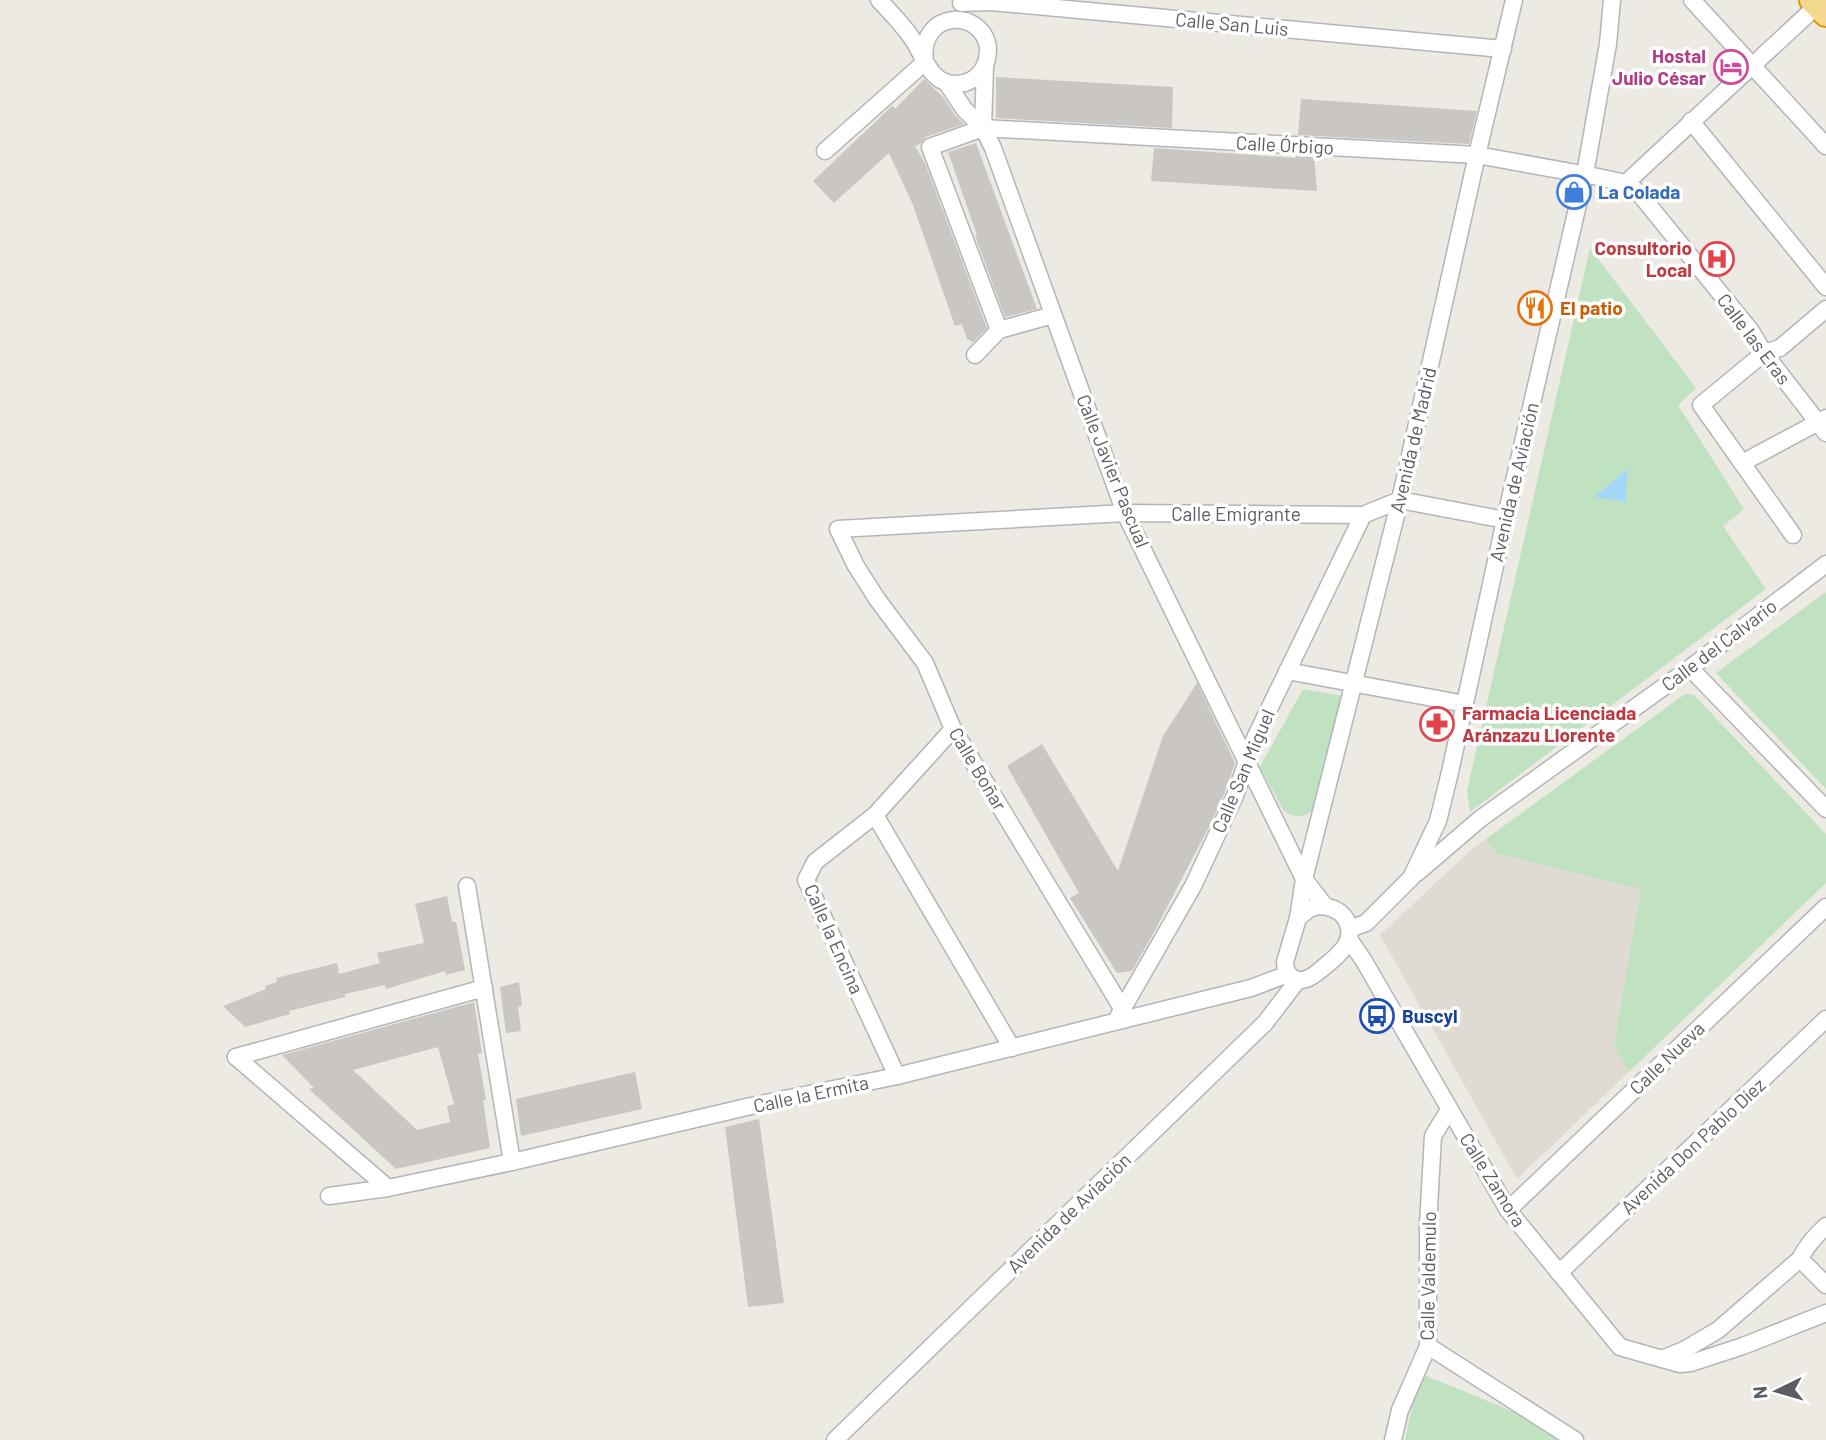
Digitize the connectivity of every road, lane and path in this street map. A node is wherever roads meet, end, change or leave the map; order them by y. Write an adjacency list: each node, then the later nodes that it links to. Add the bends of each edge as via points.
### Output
1 (880, 0): 11 (street)
2 (1514, 0): 12 (street, Avenida de Madrid)
3 (1612, 0): 22 (street, Avenida de Aviación)
4 (1692, 0): 15 (street)
5 (962, 1): 6 (street, Calle San Luis); 8 (street)
6 (991, 1): 10 (street); 12 (street, Calle San Luis)
7 (1819, 5): 15 (street)
8 (948, 20): 9 (street); 10 (street, via 967,22)
9 (931, 31): 11 (street); 13 (street)
10 (982, 33): 14 (street, via 988,55)
11 (913, 39): 13 (street)
12 (1503, 49): 21 (street, Avenida de Madrid)
13 (925, 62): 16 (street, via 933,75); 20 (street)
14 (985, 66): 16 (street, via 969,82); 18 (street, Calle Javier Pascual)
15 (1752, 66): 17 (street); 19 (street)
16 (947, 83): 18 (street, Calle Javier Pascual)
17 (1691, 121): 23 (street); 24 (street)
18 (983, 128): 21 (street, Calle Órbigo); 26 (street, Calle Javier Pascual); 27 (street, via 930,147)
19 (1826, 146)
20 (825, 151)
21 (1477, 155): 22 (street, Calle Órbigo); 32 (street, Avenida de Madrid)
22 (1585, 174): 23 (street); 35 (street, Avenida de Aviación)
23 (1626, 183): 28 (street, Calle las Eras, via 1734,309)
24 (1826, 286)
25 (1826, 309): 28 (street, via 1780,348)
26 (1053, 315): 27 (street); 33 (street, Calle Javier Pascual)
27 (999, 330): 29 (street)
28 (1764, 353): 30 (street, Calle las Eras); 31 (street, via 1701,405)
29 (975, 355)
30 (1823, 424): 31 (street)
31 (1742, 463): 37 (street)
32 (1400, 500): 34 (street, Calle Emigrante); 35 (street); 41 (street, Avenida de Madrid)
33 (1125, 513): 34 (street, Calle Emigrante); 36 (street, Calle Emigrante); 44 (street, Calle Javier Pascual)
34 (1363, 515): 40 (street, Calle San Miguel)
35 (1505, 520): 42 (street, Avenida de Aviación)
36 (838, 529): 43 (street, Calle Boñar, via 877,599 925,663)
37 (1793, 536)
38 (1826, 564): 39 (street, Calle del Calvario)
39 (1690, 668): 45 (street); 47 (street, Calle del Calvario, via 1480,819)
40 (1287, 671): 41 (street); 44 (street, Calle San Miguel)
41 (1355, 684): 42 (street); 48 (street, Avenida de Madrid)
42 (1465, 704): 47 (street, Avenida de Aviación, via 1438,821)
43 (953, 729): 46 (street, Calle la Encina); 58 (street, Calle Boñar)
44 (1247, 762): 48 (street, Calle Javier Pascual); 58 (street, Calle San Miguel, via 1193,886)
45 (1826, 809)
46 (875, 816): 60 (street); 61 (street, Calle la Encina, via 816,862 806,880)
47 (1411, 878): 53 (street, Avenida de Aviación)
48 (1304, 879): 50 (street, Calle Javier Pascual); 52 (street)
49 (467, 886): 57 (street)
50 (1325, 906): 52 (street, via 1309,909); 53 (street, via 1345,918)
51 (1826, 907): 66 (street, Calle Nueva)
52 (1298, 918): 56 (street, via 1285,962)
53 (1349, 934): 54 (street); 55 (street, Calle Zamora)
54 (1340, 955): 55 (street); 56 (street, via 1308,979)
55 (1364, 961): 62 (street, Calle Zamora)
56 (1293, 977): 58 (street, Calle la Ermita); 76 (street, Avenida de Aviación, via 1265,1023)
57 (484, 988): 63 (street); 64 (street, via 236,1057)
58 (1119, 1015): 60 (street, Calle la Ermita)
59 (1826, 1019): 69 (street, Avenida Don Pablo Díez)
60 (1012, 1048): 61 (street, Calle la Ermita)
61 (897, 1076): 63 (street, Calle la Ermita, via 751,1105)
62 (1449, 1110): 66 (street, Calle Zamora); 74 (street, Calle Valdemulo, via 1433,1136)
63 (512, 1162): 64 (street, Calle la Ermita)
64 (387, 1188): 65 (street, Calle la Ermita)
65 (330, 1196)
66 (1508, 1210): 69 (street, Calle Zamora)
67 (1826, 1226): 68 (street)
68 (1800, 1259): 70 (street); 72 (street)
69 (1559, 1273): 75 (street, Calle Zamora, via 1620,1347)
70 (1826, 1285)
71 (1826, 1313): 73 (street, Calle Zamora)
72 (1733, 1317): 73 (street, via 1740,1332); 75 (street, via 1718,1330)
73 (1753, 1342): 75 (street, Calle Zamora, via 1691,1363)
74 (1428, 1346): 77 (street, Calle Valdemulo, via 1399,1410); 78 (street)
75 (1662, 1359)
76 (835, 1440)
77 (1393, 1440)
78 (1575, 1440)

